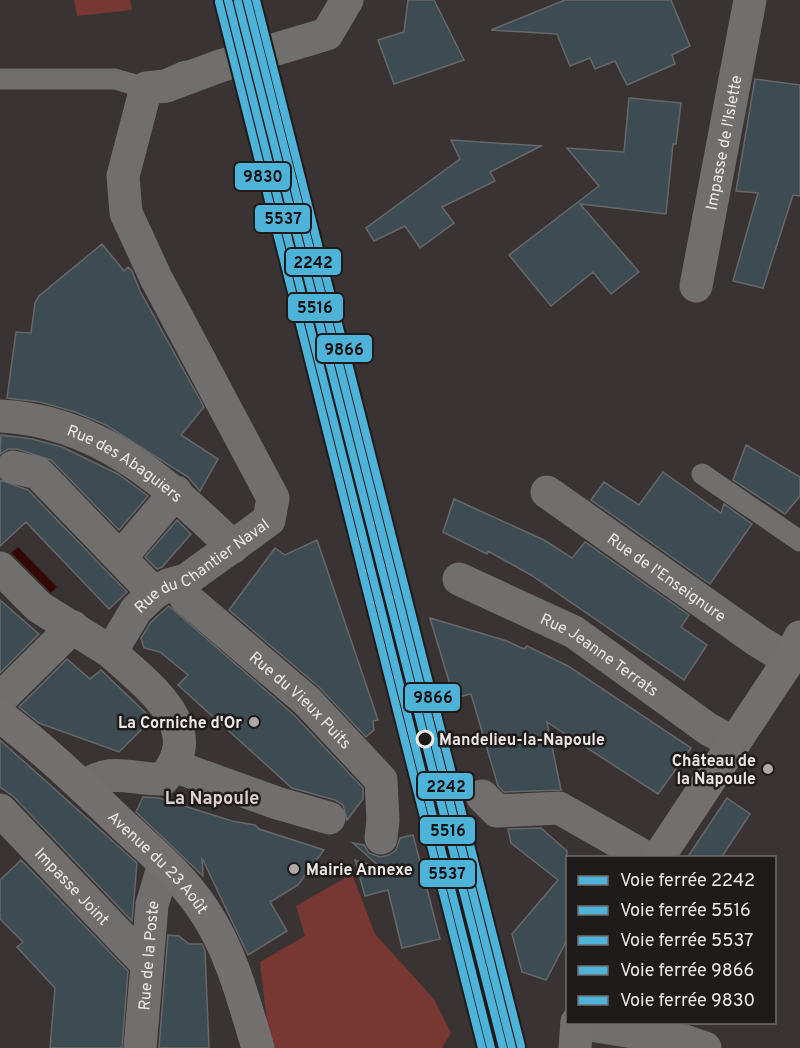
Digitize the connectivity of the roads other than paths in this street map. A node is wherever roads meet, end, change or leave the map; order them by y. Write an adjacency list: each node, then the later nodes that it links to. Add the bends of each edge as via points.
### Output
1 (347, 0): 4 (street, via 327,34)
2 (750, 0): 5 (street, Impasse de l'Islette)
3 (0, 79): 4 (lane)
4 (167, 83): 12 (street, Rue du Chantier Naval, via 123,176 126,213 156,278 273,498 269,520)
5 (696, 286)
6 (7, 416): 8 (street); 9 (street, Rue des Abaguiers, via 38,418 65,426 126,457)
7 (702, 474): 11 (lane)
8 (7, 475): 13 (street, Rue du Vieux Puits, via 38,473)
9 (176, 492): 12 (street, Rue des Abaguiers); 13 (street)
10 (547, 492): 18 (street, Rue de l'Enseignure, via 758,641)
11 (800, 541)
12 (233, 547): 16 (street, Rue du Chantier Naval, via 186,580)
13 (121, 556): 16 (street, Rue du Vieux Puits)
14 (0, 568): 17 (street, via 39,607)
15 (459, 579): 22 (street, Rue Jeanne Terrats, via 574,632 708,729)
16 (166, 588): 19 (street, Rue du Chantier Naval, via 136,610); 23 (street, Rue du Vieux Puits, via 186,598 307,701 381,780 370,822 277,803)
17 (73, 627): 19 (street); 20 (street)
18 (794, 649): 22 (main road)
19 (111, 652): 23 (street, via 161,699 178,724 180,745)
20 (0, 699)
21 (0, 716): 24 (street, Avenue du 23 Août, via 33,740)
22 (734, 743): 28 (main road)
23 (174, 766): 24 (street, via 164,779 143,780 116,774 98,777)
24 (84, 788): 29 (street, Avenue du 23 Août)
25 (482, 796): 27 (street, via 497,811 559,808)
26 (0, 810): 30 (street, Impasse Joint)
27 (643, 856)
28 (659, 856)
29 (164, 864): 30 (street, Rue de la Poste, via 154,891); 35 (street, Avenue du 23 Août, via 204,910 218,933 239,984)
30 (146, 962): 34 (street, Rue de la Poste)
31 (577, 1024): 36 (main road)
32 (581, 1024): 33 (street)
33 (654, 1042): 37 (street)
34 (140, 1048)
35 (258, 1048)
36 (574, 1048)
37 (705, 1048)

